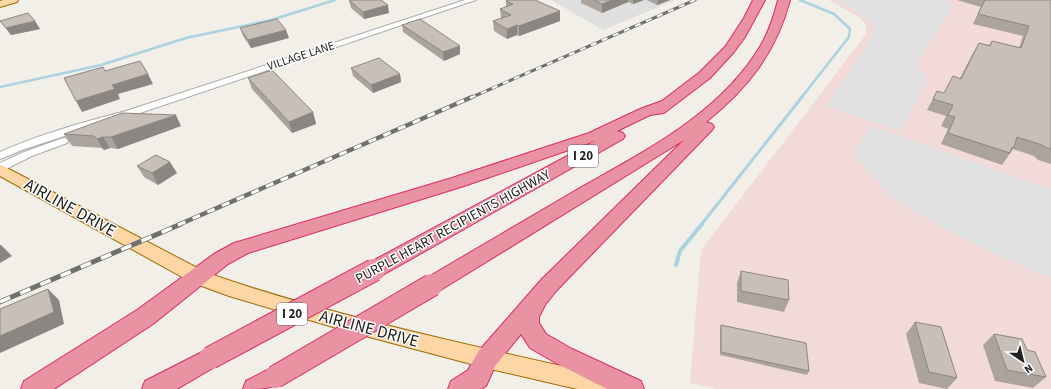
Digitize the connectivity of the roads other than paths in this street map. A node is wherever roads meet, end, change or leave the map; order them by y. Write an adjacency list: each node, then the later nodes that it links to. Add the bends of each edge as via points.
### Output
1 (13, 0): 4 (main road)
2 (472, 0): 8 (street, VILLAGE LANE)
3 (758, 1): 7 (highway, PURPLE HEART RECIPIENTS HIGHWAY / I 20, via 740,37 724,56 707,74)
4 (0, 4)
5 (783, 7): 6 (highway, I 20, via 770,43)
6 (746, 76): 12 (highway, via 733,98 720,112); 14 (highway, I 20, bridge, via 713,109 668,144)
7 (668, 104): 11 (highway, via 594,136 541,155 241,248); 16 (highway, PURPLE HEART RECIPIENTS HIGHWAY / I 20, bridge, via 603,145)
8 (130, 113): 9 (street, VILLAGE LANE, via 74,129); 10 (street, VILLAGE LANE, via 106,127 28,154)
9 (0, 156)
10 (0, 169): 11 (main road, AIRLINE DRIVE, via 116,234)
11 (198, 276): 13 (main road, AIRLINE DRIVE, via 285,306); 15 (highway, via 145,317)
12 (548, 285): 13 (highway); 19 (highway, via 528,317 528,325 538,341)
13 (486, 359): 17 (highway, via 477,378); 18 (main road, AIRLINE DRIVE)
14 (265, 383)
15 (33, 389)
16 (154, 389)
17 (460, 389)
18 (622, 389)
19 (632, 389)

